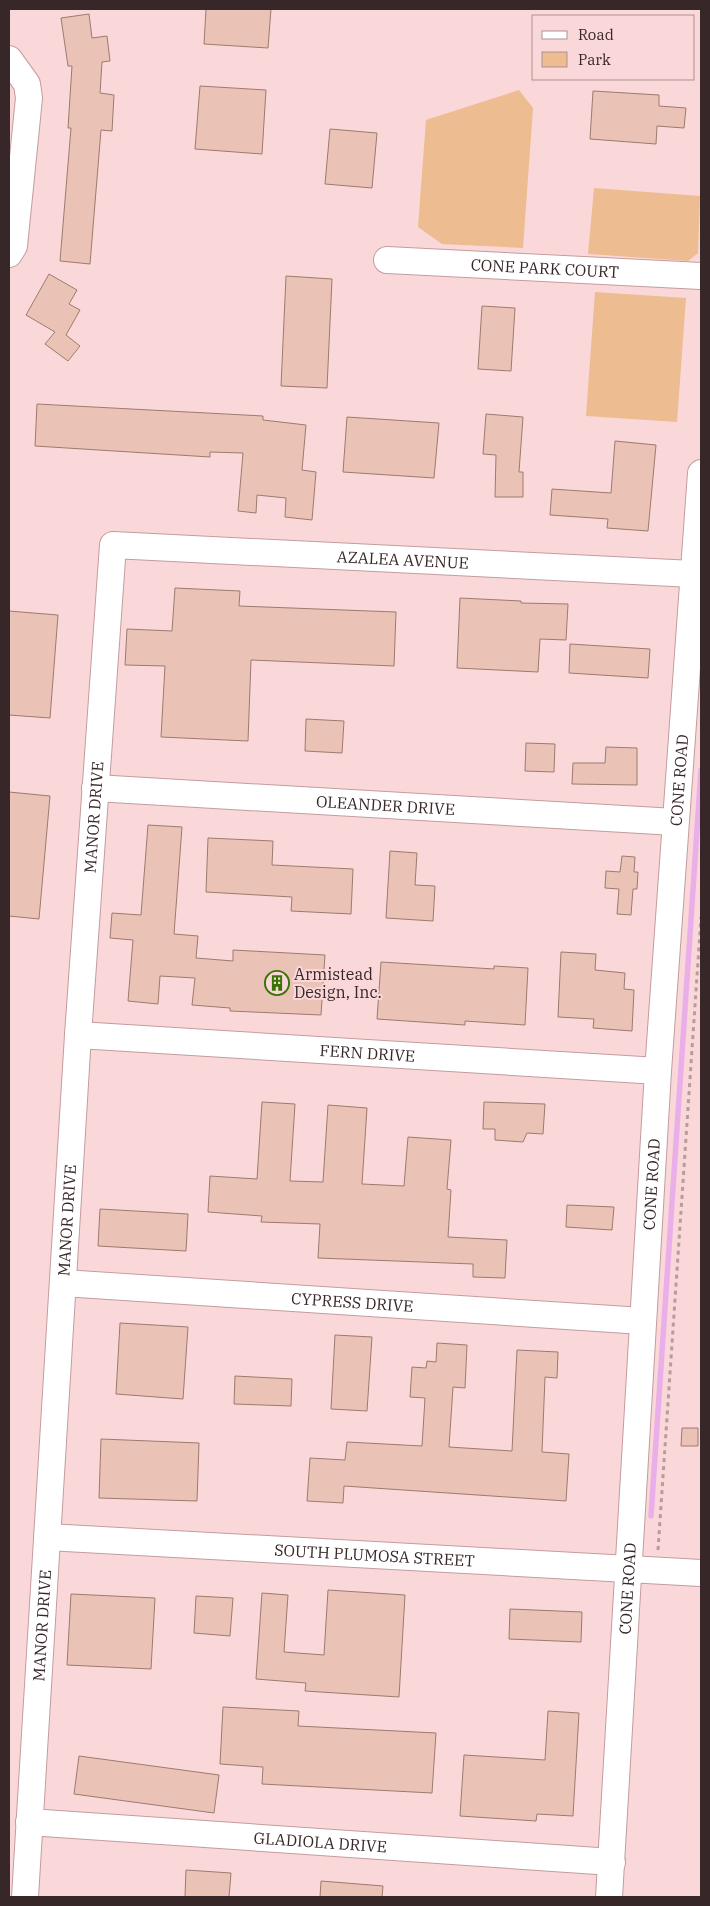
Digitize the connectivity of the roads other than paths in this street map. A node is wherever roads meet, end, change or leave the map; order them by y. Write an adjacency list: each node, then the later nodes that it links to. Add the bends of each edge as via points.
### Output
1 (9, 59): 2 (street, via 27,84 29,98 14,246)
2 (9, 254)
3 (387, 260): 4 (street, CONE PARK COURT)
4 (701, 276)
5 (701, 472): 7 (street, CONE ROAD)
6 (113, 545): 7 (street, AZALEA AVENUE); 8 (street, MANOR DRIVE)
7 (693, 574): 9 (street, CONE ROAD)
8 (95, 788): 9 (street, OLEANDER DRIVE); 10 (street, MANOR DRIVE)
9 (675, 822): 11 (street, CONE ROAD)
10 (78, 1035): 11 (street, FERN DRIVE); 12 (street, MANOR DRIVE)
11 (658, 1072): 13 (street, CONE ROAD)
12 (63, 1284): 13 (street, CYPRESS DRIVE); 14 (street, MANOR DRIVE)
13 (643, 1321): 15 (street, CONE ROAD)
14 (47, 1537): 15 (street, SOUTH PLUMOSA STREET); 17 (street, MANOR DRIVE)
15 (628, 1570): 16 (street, SOUTH PLUMOSA STREET); 18 (street, CONE ROAD)
16 (701, 1572)
17 (29, 1822): 18 (street, GLADIOLA DRIVE); 19 (street, MANOR DRIVE)
18 (612, 1862): 20 (street, CONE ROAD)
19 (25, 1897)
20 (609, 1897)

